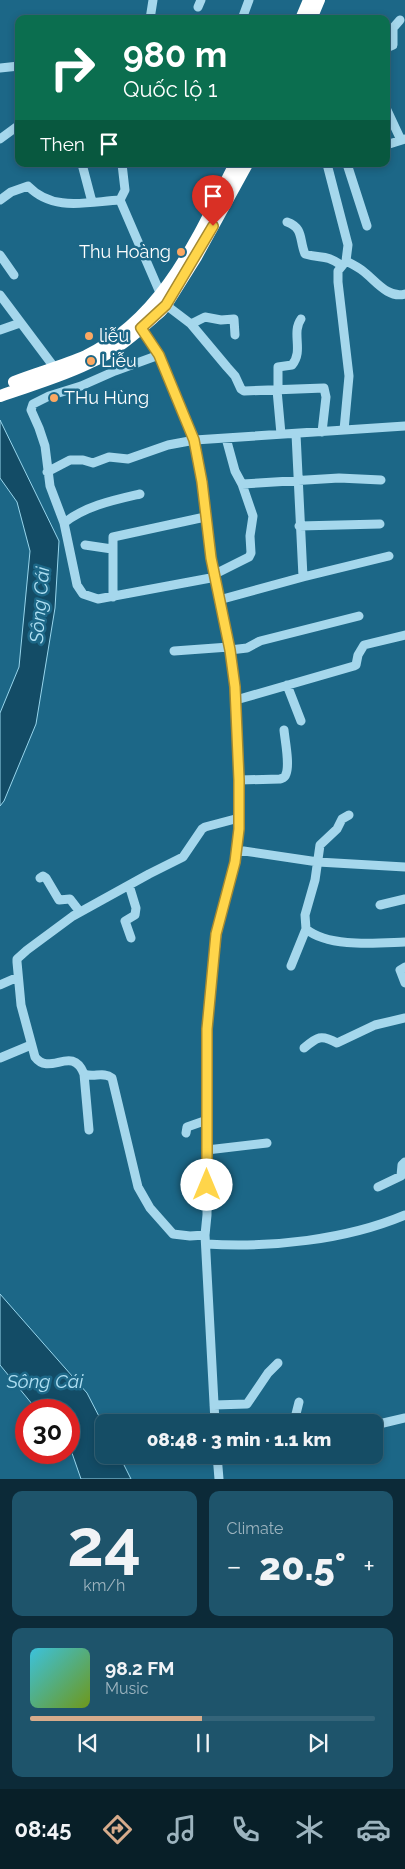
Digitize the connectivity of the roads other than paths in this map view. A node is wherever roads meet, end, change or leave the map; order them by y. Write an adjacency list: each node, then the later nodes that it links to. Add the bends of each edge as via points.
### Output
1 (153, 0): 5 (street)
2 (249, 0): 6 (street)
3 (309, 0): 7 (highway)
4 (319, 0): 8 (highway)
5 (151, 15)
6 (243, 15)
7 (303, 15)
8 (313, 15)
9 (400, 20): 10 (street, via 393,28 393,45)
10 (390, 48)
11 (15, 66): 12 (street)
12 (0, 68)
13 (390, 116): 16 (street)
14 (15, 129): 15 (street)
15 (0, 139)
16 (403, 140): 17 (street)
17 (390, 144)
18 (83, 167): 26 (street)
19 (122, 167): 25 (street, via 125,190)
20 (233, 167): 34 (highway)
21 (245, 167): 34 (highway, via 196,257)
22 (328, 167): 30 (street, via 347,239)
23 (348, 167): 28 (street)
24 (0, 200): 26 (street, via 28,186 38,196 68,205)
25 (120, 200): 26 (street); 34 (street)
26 (92, 202)
27 (286, 222): 30 (street, via 300,230 305,254)
28 (366, 226)
29 (0, 255): 31 (street)
30 (344, 263): 32 (street, via 362,270 383,289); 51 (street, via 338,271 349,376)
31 (14, 275)
32 (401, 294)
33 (0, 295): 36 (street)
34 (164, 300): 37 (street); 38 (highway); 43 (highway, via 112,340)
35 (301, 319): 48 (street, via 297,326 299,349 296,361 292,365 278,367)
36 (20, 322): 39 (street); 43 (street)
37 (191, 324): 40 (street, via 204,317 234,319); 48 (street, via 235,376 241,389)
38 (141, 328): 41 (street); 42 (highway)
39 (0, 330)
40 (236, 335)
41 (159, 355): 45 (street); 56 (street)
42 (97, 359): 43 (highway); 45 (street)
43 (59, 370): 44 (highway); 47 (street)
44 (44, 375): 46 (highway); 49 (highway)
45 (105, 376): 47 (street)
46 (0, 387)
47 (72, 389): 57 (street, via 35,402 31,407 44,446)
48 (277, 390): 52 (street, via 324,388); 53 (street)
49 (0, 396)
50 (405, 426): 51 (street)
51 (344, 430): 52 (street)
52 (322, 432): 54 (street)
53 (282, 434): 54 (street); 55 (street)
54 (296, 434): 59 (street)
55 (226, 438): 56 (street); 60 (street)
56 (194, 440): 57 (street, via 128,459 70,460); 62 (street)
57 (48, 472): 63 (street)
58 (381, 480): 59 (street, via 339,478)
59 (298, 482): 60 (street); 65 (street)
60 (242, 484): 69 (street, via 253,516 251,553)
61 (140, 494): 63 (street, via 99,504)
62 (205, 517): 67 (street, via 113,537); 69 (street)
63 (64, 523): 71 (street, via 80,590 98,599)
64 (380, 524): 65 (street)
65 (299, 526): 70 (street)
66 (86, 544): 67 (street)
67 (112, 549): 71 (street)
68 (389, 556): 70 (street)
69 (216, 576): 71 (street); 72 (street)
70 (303, 577): 72 (street)
71 (113, 597)
72 (219, 600): 75 (street)
73 (359, 616): 75 (street, via 260,641 247,648)
74 (405, 635): 77 (street, via 364,645 354,666)
75 (229, 648): 76 (street); 78 (street)
76 (174, 651)
77 (287, 685): 78 (street); 79 (street)
78 (236, 700): 81 (street)
79 (301, 721)
80 (284, 730): 81 (street, via 284,777)
81 (239, 780): 83 (street)
82 (348, 814): 85 (street, via 321,842)
83 (239, 818): 84 (street); 88 (street, via 206,827 183,857)
84 (236, 850): 85 (street); 105 (street, via 216,934 207,1029)
85 (318, 862): 86 (street); 92 (street, via 305,915)
86 (405, 867)
87 (40, 878): 91 (street, via 46,878 59,900 70,899)
88 (129, 885): 91 (street); 93 (street, via 136,908 135,915 125,921)
89 (405, 899): 90 (street)
90 (380, 905)
91 (80, 912): 97 (street, via 18,959)
92 (306, 929): 94 (street, via 316,936 336,941 369,944); 95 (street)
93 (131, 938)
94 (405, 942)
95 (291, 966)
96 (405, 967): 98 (street, via 400,970)
97 (18, 978): 99 (street); 101 (street)
98 (405, 983)
99 (0, 985)
100 (405, 1018): 102 (street, via 375,1026 337,1043 328,1037 319,1038)
101 (31, 1045): 103 (street); 104 (street, via 38,1061 51,1064 73,1061 78,1063)
102 (304, 1048)
103 (0, 1058)
104 (84, 1074): 106 (street); 113 (street, via 104,1074 112,1078 138,1186 150,1208 173,1234)
105 (207, 1120): 107 (street, via 187,1126); 109 (street)
106 (89, 1130)
107 (186, 1133)
108 (267, 1143): 109 (street)
109 (207, 1150): 113 (street)
110 (405, 1162): 111 (street, via 400,1176)
111 (378, 1187)
112 (405, 1215): 113 (street, via 360,1229 302,1241 236,1246)
113 (206, 1240): 116 (street)
114 (278, 1362): 116 (street, via 247,1404)
115 (299, 1402): 118 (street)
116 (214, 1405): 117 (street)
117 (215, 1414)
118 (296, 1414)
119 (405, 1418): 120 (street)
120 (383, 1423)
121 (218, 1464): 122 (street)
122 (219, 1479)

